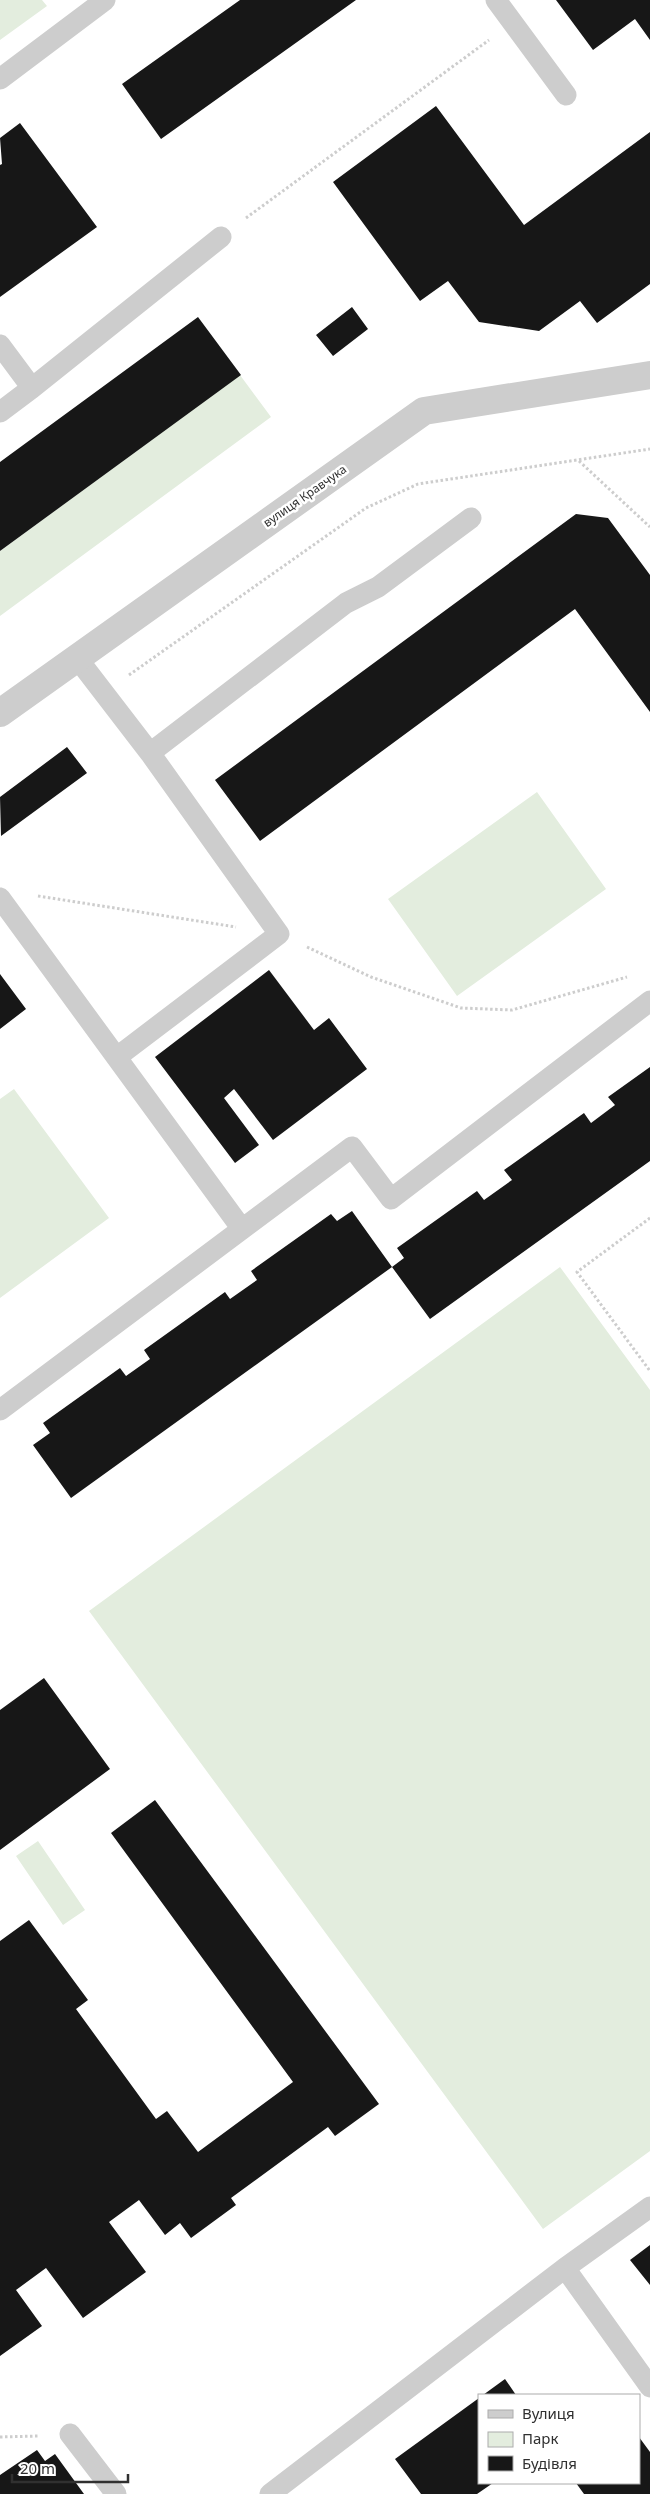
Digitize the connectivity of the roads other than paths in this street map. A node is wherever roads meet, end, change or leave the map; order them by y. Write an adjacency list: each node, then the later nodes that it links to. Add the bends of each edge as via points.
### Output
1 (105, 0): 3 (lane)
2 (496, 0): 4 (lane)
3 (0, 79)
4 (566, 95)
5 (221, 237): 8 (lane)
6 (0, 345): 8 (lane)
7 (650, 375): 11 (street, вулиця Кравчука, via 424,411)
8 (32, 388): 9 (lane)
9 (0, 412)
10 (471, 518): 13 (lane, via 378,587 346,603)
11 (77, 658): 12 (street, вулиця Кравчука); 13 (lane)
12 (0, 713)
13 (150, 753): 16 (lane, via 280,934)
14 (0, 898): 16 (lane)
15 (650, 1002): 17 (lane, via 391,1199 352,1147)
16 (117, 1057): 17 (lane)
17 (242, 1229): 18 (lane)
18 (0, 1410)
19 (650, 2207): 20 (lane)
20 (565, 2268): 21 (lane); 24 (lane)
21 (650, 2387)
22 (70, 2434): 23 (lane)
23 (116, 2494)
24 (270, 2494)

